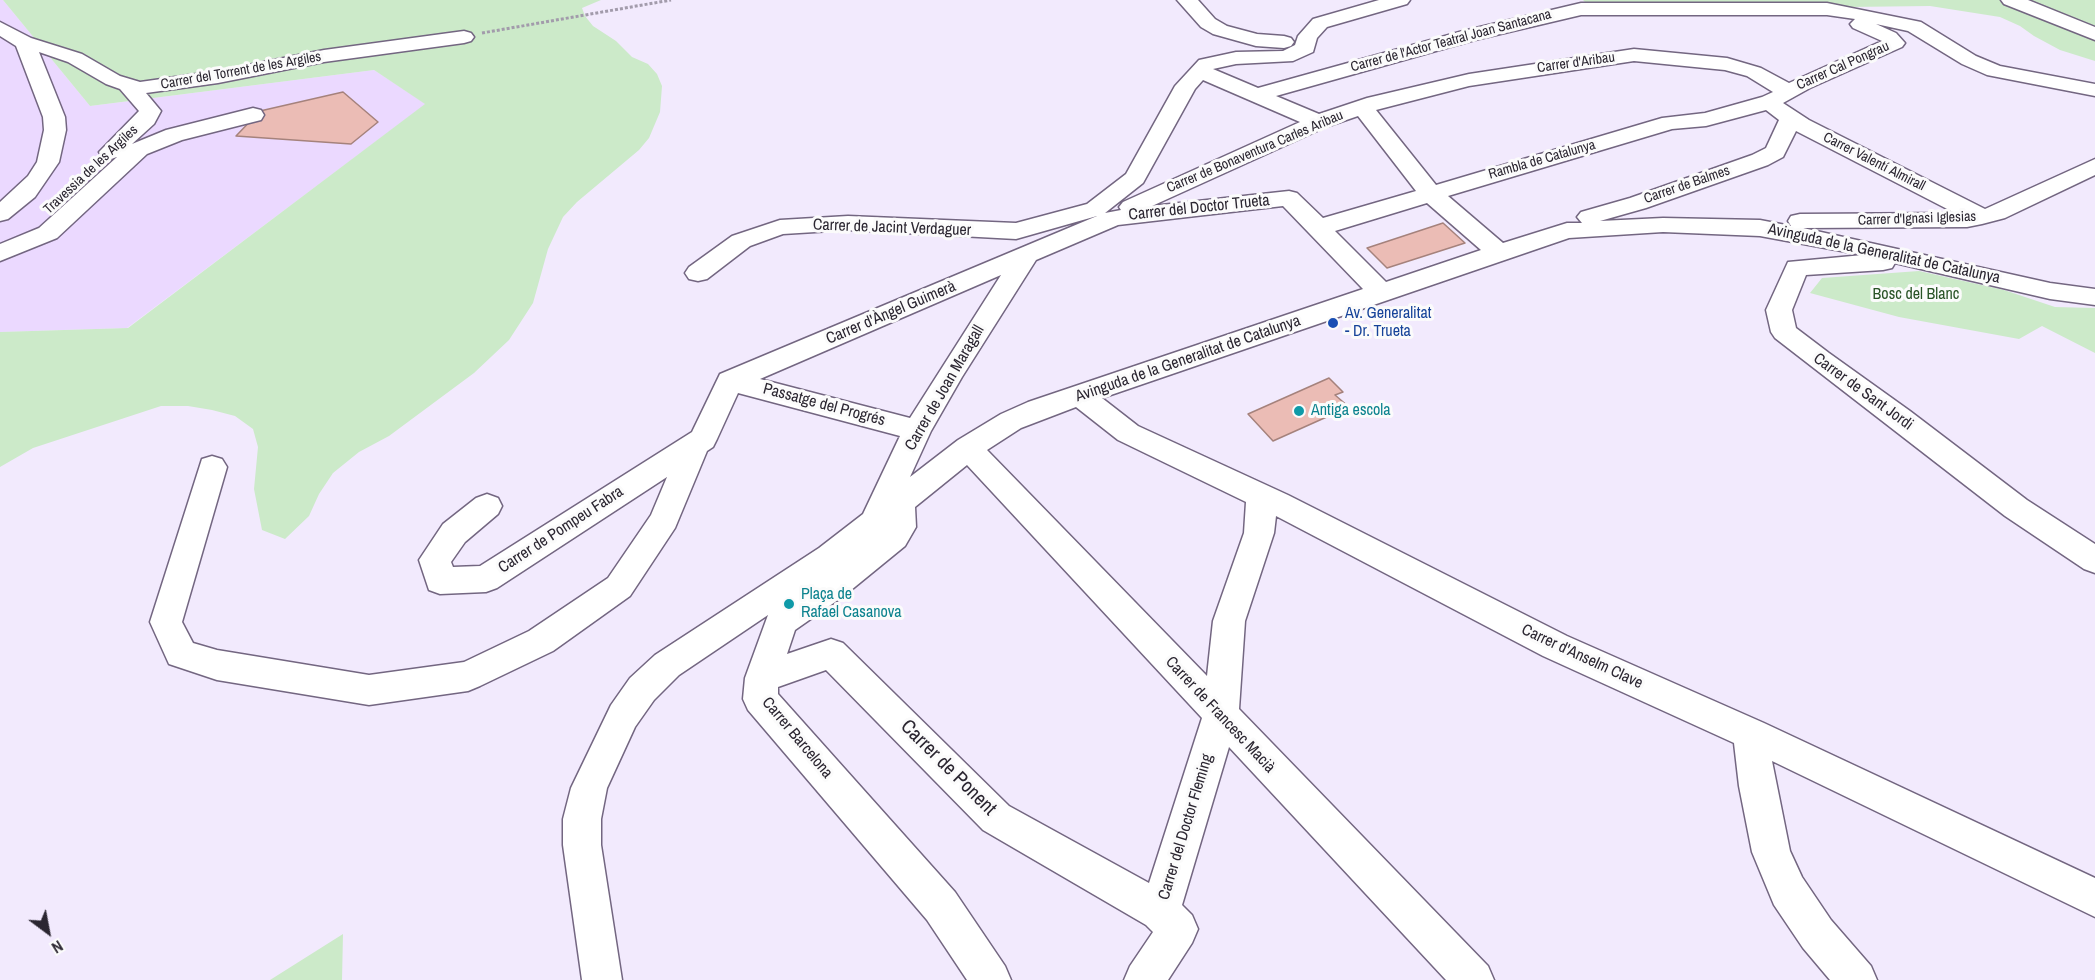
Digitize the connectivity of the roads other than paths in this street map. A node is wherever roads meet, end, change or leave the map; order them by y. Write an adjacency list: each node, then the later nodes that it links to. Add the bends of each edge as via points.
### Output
1 (1186, 0): 8 (street, via 1208,23 1233,35)
2 (1400, 0): 8 (street, via 1320,22)
3 (2011, 0): 6 (street)
4 (1827, 9): 12 (street, via 1914,26 1994,71); 13 (street, Carrer de l'Actor Teatral Joan Santacana, via 1581,9 1470,35); 14 (street, Carrer Cal Pongrau, via 1895,43)
5 (0, 28): 9 (street, Carrer del Torrent de les Argiles)
6 (2095, 34)
7 (464, 37): 11 (street, Carrer del Torrent de les Argiles, via 324,56 167,85)
8 (1305, 42): 10 (street, via 1306,48 1286,57 1220,60)
9 (25, 43): 11 (street, Carrer del Torrent de les Argiles, via 75,58); 21 (street, via 54,117 53,147 38,179)
10 (1199, 70): 13 (street); 22 (street, Carrer de Jacint Verdaguer, via 1186,86 1135,178)
11 (128, 85): 27 (street, Travessia de les Argiles, via 150,111 146,119 42,216)
12 (2095, 90)
13 (1259, 94): 18 (street)
14 (1779, 97): 15 (street, Carrer d'Aribau, via 1754,72 1727,64 1634,55 1469,80); 17 (street, Carrer Valentí Almirall); 20 (street, Rambla de Catalunya, via 1706,119 1670,123)
15 (1362, 107): 18 (street, Carrer de Bonaventura Carles Aribau); 20 (street)
16 (253, 115): 29 (street, via 174,135 138,149 48,233)
17 (1791, 119): 23 (street, Carrer Valentí Almirall); 26 (street, Carrer de Balmes, via 1775,152 1760,160 1577,221)
18 (1318, 122): 22 (street, Carrer de Bonaventura Carles Aribau)
19 (2095, 166): 23 (street, Carrer d'Ignasi Iglesias)
20 (1430, 193): 25 (street, Rambla de Catalunya); 28 (street)
21 (0, 214)
22 (1107, 215): 25 (street, Carrer del Doctor Trueta, via 1288,198); 30 (street, Carrer d'Àngel Guimerà); 32 (street, Carrer de Jacint Verdaguer, via 1016,231 848,224 780,227 741,241)
23 (1982, 217): 24 (street, Carrer d'Ignasi Iglesias, via 1758,220)
24 (1729, 225): 26 (street, Avinguda de la Generalitat de Catalunya); 31 (street, Avinguda de la Generalitat de Catalunya, via 1791,232)
25 (1317, 228): 33 (street, Carrer del Doctor Trueta)
26 (1567, 231): 28 (street, Avinguda de la Generalitat de Catalunya)
27 (0, 247)
28 (1499, 252): 33 (street, Avinguda de la Generalitat de Catalunya)
29 (0, 253)
30 (1026, 256): 35 (street, Carrer d'Àngel Guimerà); 37 (street, Carrer de Joan Maragall)
31 (1916, 259): 34 (street, Avinguda de la Generalitat de Catalunya, via 2050,291); 44 (street, Carrer de Sant Jordi, via 1797,268 1779,310 1784,333 2016,508)
32 (698, 273)
33 (1382, 293): 36 (street, Avinguda de la Generalitat de Catalunya)
34 (2095, 297)
35 (730, 381): 37 (street, Passatge del Progrés); 38 (street, via 703,439)
36 (1082, 395): 39 (street, Avinguda de la Generalitat de Catalunya, via 1011,421); 41 (street, Carrer d'Anselm Clave, via 1128,433)
37 (917, 430): 43 (street, Carrer de Joan Maragall)
38 (695, 444): 40 (street, via 664,520 619,587 541,641 468,676 369,690 217,665 181,654 166,622); 42 (street, Carrer de Pompeu Fabra, via 486,579 441,581 435,560 454,533)
39 (968, 448): 43 (street, Avinguda de la Generalitat de Catalunya); 46 (street, Carrer de Francesc Macià)
40 (212, 467)
41 (1262, 497): 46 (street, Carrer del Doctor Fleming, via 1259,533 1229,621); 47 (street, Carrer d'Anselm Clave, via 1555,646)
42 (487, 506)
43 (886, 514): 45 (street, Carrer Barcelona, via 902,517 894,537 782,622); 51 (street, Avinguda de la Generalitat de Catalunya, via 830,557 667,665 642,689 623,716 590,788 582,819 582,845)
44 (2095, 560)
45 (762, 678): 49 (street, Carrer de Ponent, via 831,653 996,818); 50 (street, Carrer Barcelona, via 760,699 941,906)
46 (1221, 715): 49 (street, Carrer del Doctor Fleming); 53 (street, Carrer de Francesc Macià)
47 (1751, 734): 48 (street, Carrer d'Anselm Clave); 54 (street, via 1770,852 1788,891 1817,934)
48 (2095, 898)
49 (1160, 911): 52 (street, Carrer de Ponent, via 1178,929)
50 (981, 975)
51 (602, 980)
52 (1144, 980)
53 (1474, 980)
54 (1857, 980)

